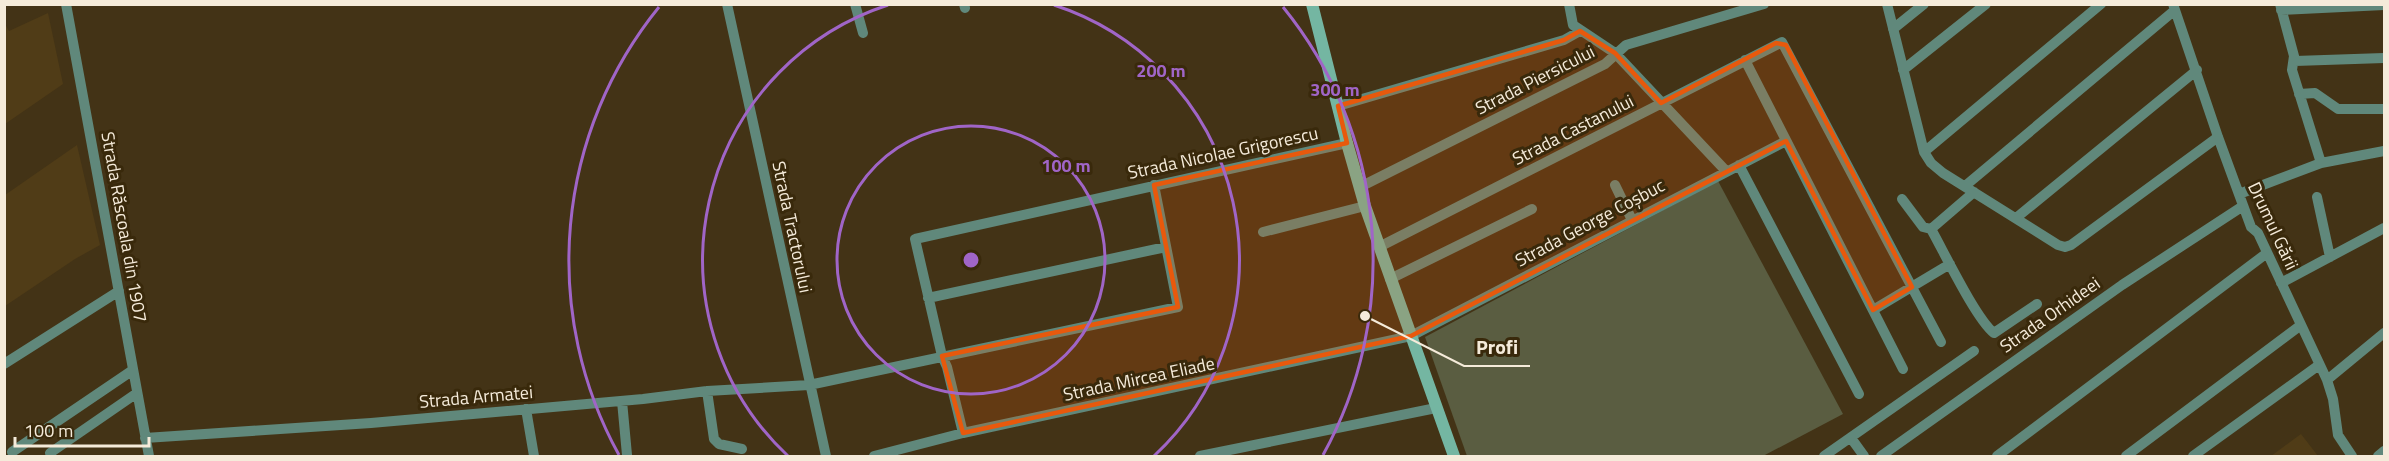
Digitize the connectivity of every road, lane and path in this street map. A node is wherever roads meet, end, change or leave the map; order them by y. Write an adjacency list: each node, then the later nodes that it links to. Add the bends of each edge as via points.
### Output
1 (66, 4): 58 (street, Strada Răscoala din 1907)
2 (727, 4): 73 (street, Strada Tractorului)
3 (855, 4): 16 (street)
4 (1312, 4): 25 (street)
5 (1569, 4): 15 (street, via 1571,20)
6 (1764, 4): 17 (street, Strada Piersicului, via 1626,45)
7 (1887, 4): 14 (street)
8 (1924, 4): 14 (street)
9 (1986, 4): 21 (street)
10 (2101, 4): 31 (street)
11 (2385, 5): 13 (street)
12 (2174, 7): 22 (street, Drumul Gării); 38 (street)
13 (2280, 7): 20 (street)
14 (1893, 29): 21 (street)
15 (1580, 31): 17 (street); 25 (street, via 1564,40)
16 (863, 33)
17 (1615, 53): 24 (street); 37 (street, Strada Piersicului, via 1605,64)
18 (2385, 58): 20 (street)
19 (1745, 60): 24 (street, Strada Castanului); 28 (street); 57 (street, Strada Castanului, via 1782,42 1786,45)
20 (2295, 62): 23 (street, via 2292,70)
21 (1903, 70): 31 (street)
22 (2197, 70): 27 (street, Drumul Gării); 45 (street)
23 (2299, 94): 26 (street, via 2315,93 2338,109); 32 (street)
24 (1661, 103): 34 (street); 51 (street, Strada Castanului)
25 (1338, 106): 29 (street)
26 (2385, 108)
27 (2218, 137): 39 (street, Drumul Gării); 45 (street, via 2065,247)
28 (1786, 141): 33 (street, Strada George Coșbuc); 61 (street)
29 (1347, 143): 36 (street, Strada Nicolae Grigorescu); 37 (street)
30 (2385, 151): 32 (street)
31 (1924, 152): 38 (street, via 1934,167)
32 (2320, 163): 39 (street)
33 (1739, 165): 34 (street, Strada George Coșbuc); 76 (street)
34 (1726, 171): 46 (street, Strada George Coșbuc)
35 (1616, 184): 46 (street)
36 (1154, 185): 50 (street); 59 (street, Strada Nicolae Grigorescu, via 915,239)
37 (1360, 187): 42 (street)
38 (1969, 189): 45 (street); 48 (street)
39 (2239, 194): 43 (street, Drumul Gării)
40 (2317, 197): 53 (street)
41 (1902, 199): 48 (street, via 1923,227)
42 (1365, 206): 49 (street); 51 (street)
43 (2243, 206): 52 (street, Drumul Gării); 96 (street, Strada Orhideei, via 2122,285)
44 (1532, 209): 55 (street)
45 (2016, 218)
46 (1632, 220): 64 (street, Strada George Coșbuc)
47 (2385, 228): 53 (street)
48 (1931, 229): 54 (street)
49 (1263, 232)
50 (1166, 247): 59 (street); 67 (street, Strada Armatei, via 1178,307)
51 (1379, 247): 55 (street)
52 (2267, 253): 56 (street, Drumul Gării); 97 (street)
53 (2330, 257): 56 (street)
54 (1950, 264): 57 (street); 60 (street, via 1994,333)
55 (1390, 279): 64 (street)
56 (2281, 283): 62 (street, Drumul Gării)
57 (1912, 287): 61 (street); 65 (street)
58 (119, 291): 68 (street); 71 (street, Strada Răscoala din 1907)
59 (928, 298): 67 (street, Strada Nicolae Grigorescu)
60 (2037, 304)
61 (1873, 310): 70 (street)
62 (2301, 325): 69 (street, Drumul Gării); 98 (street)
63 (2385, 333): 72 (street)
64 (1411, 336): 78 (street); 80 (street, Strada Mircea Eliade)
65 (1941, 342)
66 (1974, 351): 82 (street)
67 (942, 356): 73 (street, Strada Armatei); 80 (street, Strada Nicolae Grigorescu)
68 (4, 364)
69 (2319, 365): 72 (street, Drumul Gării); 99 (street)
70 (1903, 369)
71 (133, 370): 75 (street, Strada Răscoala din 1907); 85 (street)
72 (2327, 380): 100 (street, Drumul Gării, via 2338,435)
73 (810, 384): 74 (street, Strada Armatei); 90 (street, Strada Tractorului)
74 (707, 391): 77 (street, Strada Armatei); 83 (street, via 714,439 719,444)
75 (137, 393): 81 (street, Strada Răscoala din 1907); 86 (street)
76 (1859, 394)
77 (622, 401): 79 (street, Strada Armatei); 87 (street)
78 (1436, 408): 92 (street); 93 (street)
79 (526, 409): 81 (street, Strada Armatei); 89 (street)
80 (963, 434): 91 (street, Strada Mircea Eliade)
81 (146, 438): 88 (street, Strada Răscoala din 1907)
82 (1851, 438): 94 (street); 95 (street)
83 (742, 449)
84 (2385, 451): 101 (street)
85 (12, 452)
86 (50, 453)
87 (627, 455)
88 (149, 456)
89 (534, 456)
90 (826, 456)
91 (874, 456)
92 (1200, 456)
93 (1454, 456)
94 (1824, 456)
95 (1864, 456)
96 (1881, 456)
97 (1997, 456)
98 (2126, 456)
99 (2193, 456)
100 (2352, 456)
101 (2378, 456)

